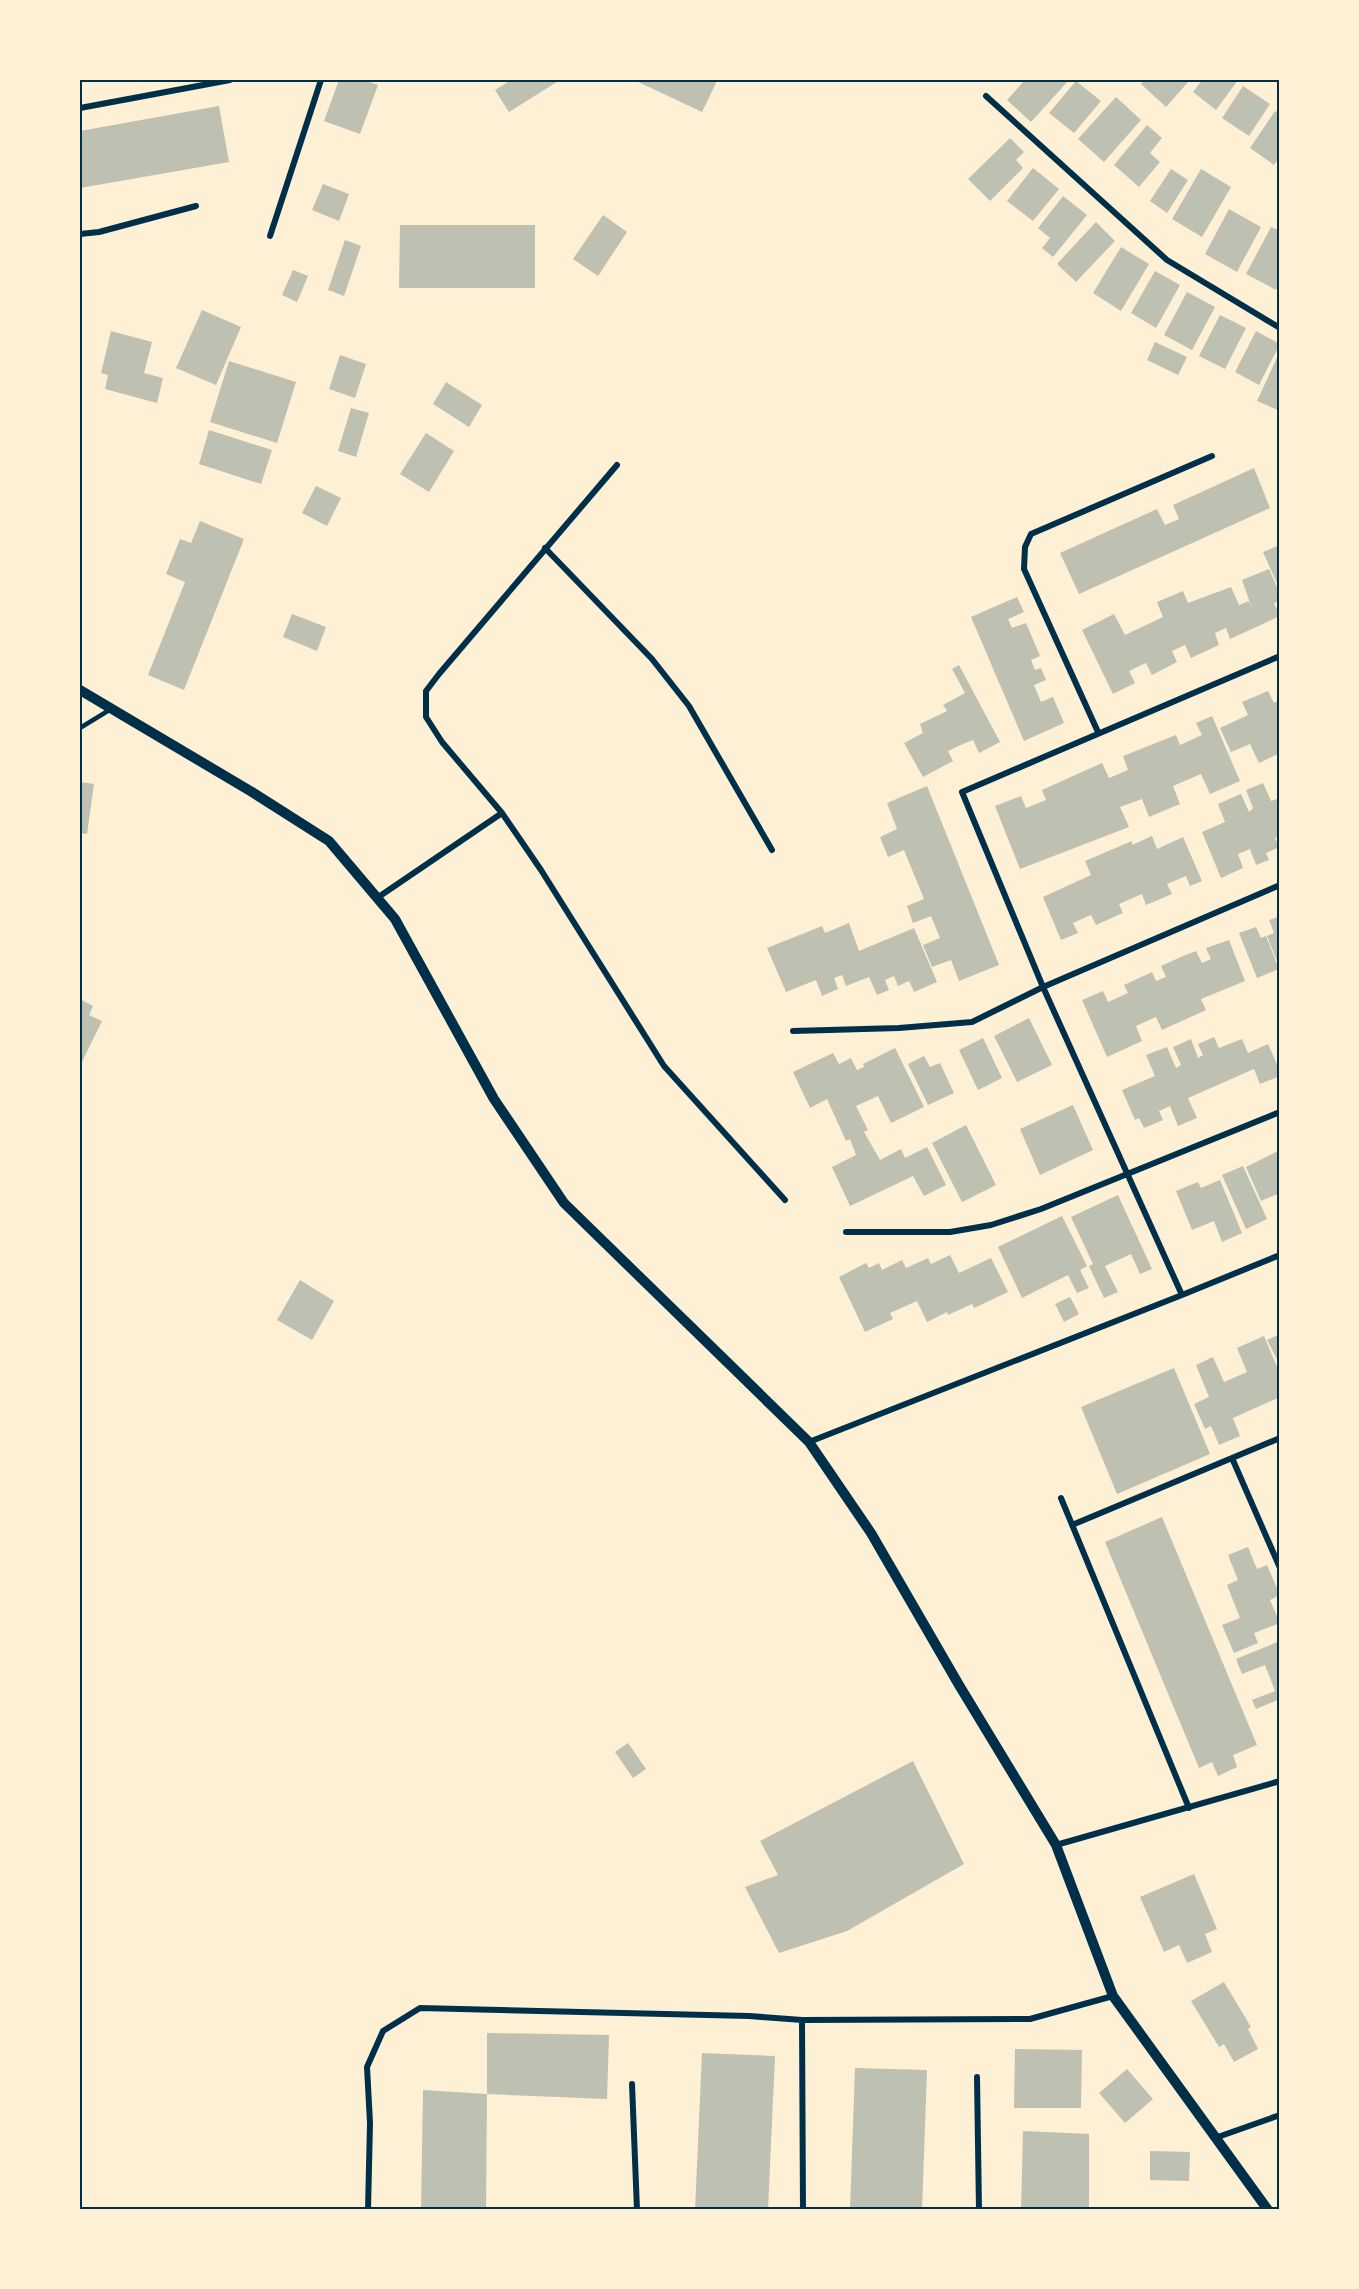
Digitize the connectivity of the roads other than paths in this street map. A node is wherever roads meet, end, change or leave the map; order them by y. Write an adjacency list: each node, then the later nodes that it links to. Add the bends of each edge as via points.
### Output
1 (230, 80): 4 (street)
2 (321, 80): 7 (street)
3 (986, 96): 8 (street, via 1167,260)
4 (80, 108)
5 (196, 206): 6 (street)
6 (80, 234)
7 (270, 236)
8 (1280, 328)
9 (1212, 456): 16 (street, via 1031,534 1025,548 1024,569)
10 (617, 465): 11 (street)
11 (545, 548): 17 (street, via 426,691 426,717); 18 (street, via 652,659 688,706)
12 (1280, 656): 16 (street)
13 (80, 690): 14 (street)
14 (111, 709): 15 (lane); 20 (street, via 328,841)
15 (80, 728)
16 (1098, 732): 21 (street, via 962,792)
17 (502, 813): 20 (street); 25 (street, via 664,1066)
18 (772, 850)
19 (1280, 885): 21 (street)
20 (377, 898): 30 (street, via 395,919 494,1099 564,1203)
21 (1043, 987): 22 (street, via 972,1022); 24 (street)
22 (793, 1030)
23 (1280, 1112): 24 (street)
24 (1127, 1174): 26 (street, via 991,1225 950,1232); 28 (street)
25 (785, 1200)
26 (846, 1232)
27 (1280, 1255): 28 (street)
28 (1182, 1295): 30 (street)
29 (1280, 1438): 31 (street)
30 (809, 1442): 37 (street, via 871,1533)
31 (1232, 1458): 33 (street); 34 (street)
32 (1061, 1498): 33 (street)
33 (1072, 1525): 36 (street)
34 (1280, 1568)
35 (1280, 1781): 36 (street)
36 (1188, 1808): 37 (street)
37 (1056, 1845): 38 (street)
38 (1113, 1996): 39 (street, via 1030,2019); 43 (street)
39 (802, 2020): 44 (street, via 420,2008 383,2031 367,2067); 46 (street)
40 (977, 2077): 47 (street)
41 (632, 2084): 45 (street)
42 (1280, 2115): 43 (street)
43 (1215, 2138): 48 (street)
44 (368, 2210)
45 (637, 2210)
46 (803, 2210)
47 (979, 2210)
48 (1268, 2210)

